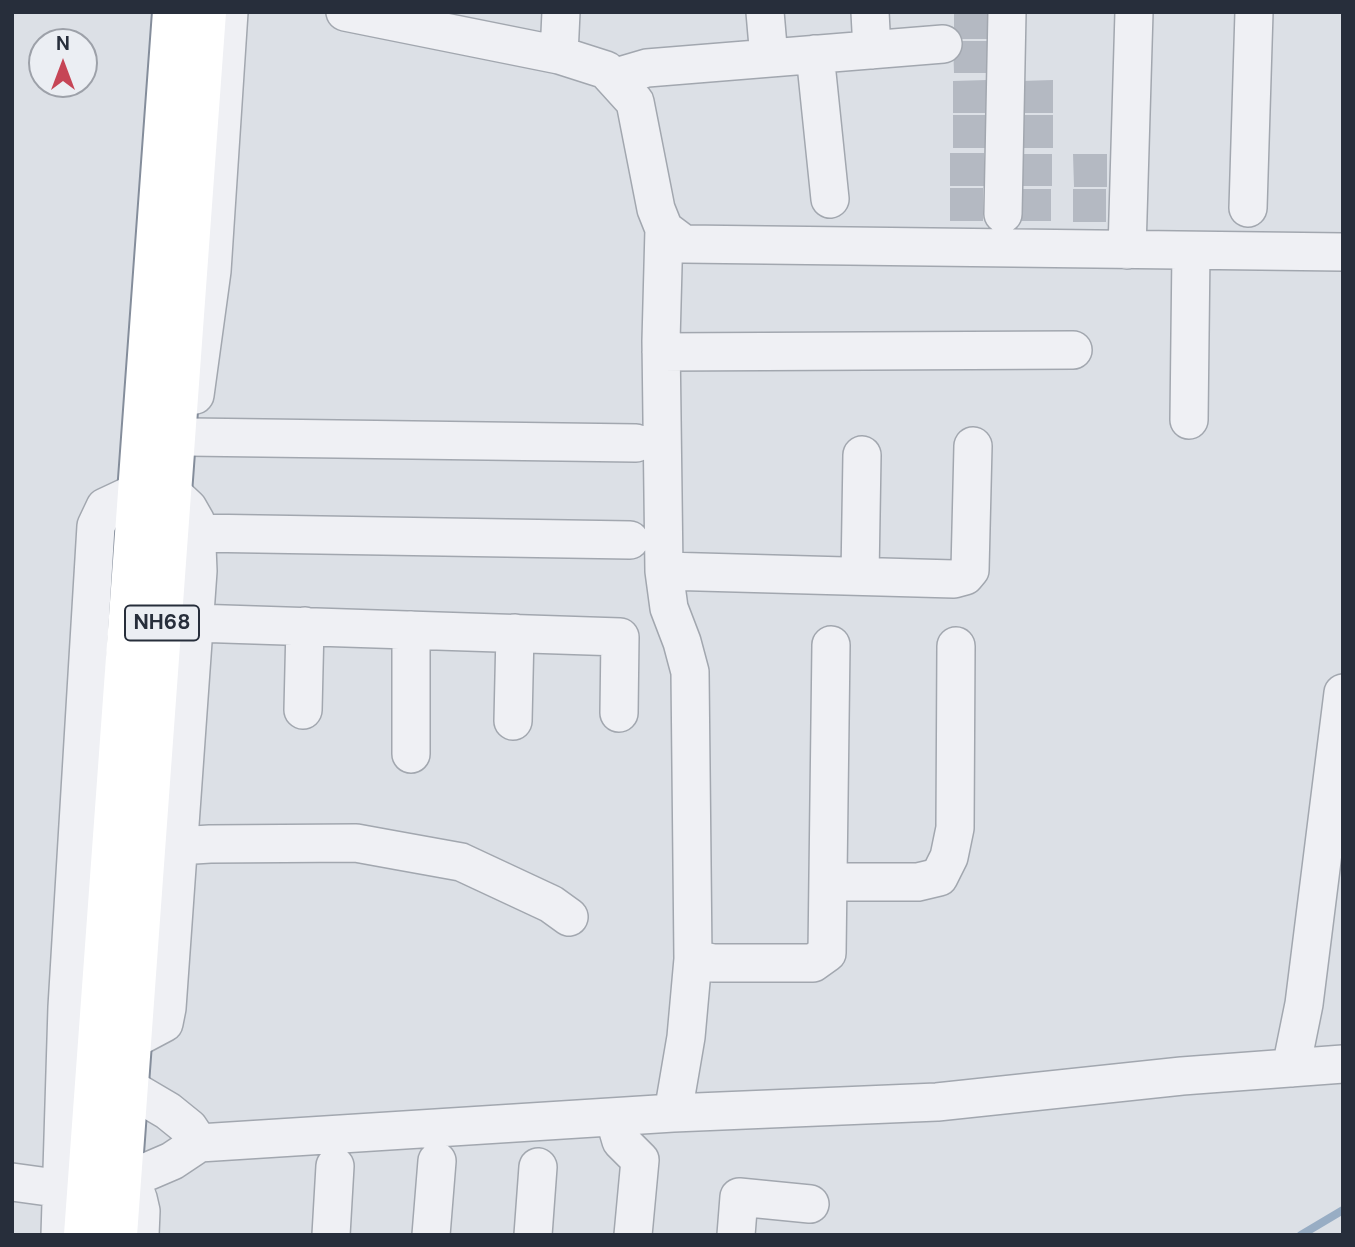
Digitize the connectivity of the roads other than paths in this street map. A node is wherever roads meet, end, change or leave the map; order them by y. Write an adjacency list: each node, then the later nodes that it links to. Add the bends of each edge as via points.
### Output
1 (172, 12): 31 (highway, NH68)
2 (207, 12): 31 (highway, NH68)
3 (229, 12): 31 (street, via 212,271)
4 (345, 12): 11 (street)
5 (561, 12): 15 (street)
6 (765, 12): 16 (street)
7 (870, 12): 13 (street)
8 (1007, 12): 20 (street)
9 (1135, 12): 22 (street)
10 (1254, 12): 19 (street)
11 (422, 20): 15 (street)
12 (943, 44): 13 (street)
13 (872, 50): 14 (street)
14 (815, 54): 16 (street); 18 (street)
15 (559, 55): 17 (street, via 606,71)
16 (769, 58): 17 (street, via 647,68)
17 (613, 78): 21 (street, via 635,102)
18 (830, 199)
19 (1248, 208)
20 (1003, 214)
21 (664, 229): 22 (street, via 684,244); 26 (street)
22 (1127, 250): 23 (street)
23 (1191, 251): 24 (street); 27 (street)
24 (1343, 253)
25 (1073, 350): 26 (street)
26 (661, 352): 34 (street)
27 (1189, 420)
28 (636, 443): 31 (street)
29 (973, 446): 35 (street, via 970,570 965,576)
30 (862, 454): 35 (street)
31 (168, 472): 32 (street, via 196,522); 36 (highway, NH68); 63 (highway, NH68)
32 (197, 533): 33 (street); 36 (street, via 198,571)
33 (630, 540)
34 (664, 571): 35 (street); 51 (street, via 669,608 690,672)
35 (860, 576)
36 (178, 624): 37 (street); 48 (street); 52 (highway, NH68)
37 (305, 626): 38 (street); 43 (street)
38 (411, 630): 39 (street); 46 (street)
39 (515, 633): 44 (street, via 620,636); 45 (street)
40 (831, 645): 49 (street)
41 (956, 646): 49 (street, via 955,828 939,877 918,883)
42 (1343, 693): 47 (street)
43 (303, 710)
44 (619, 713)
45 (513, 720)
46 (411, 754)
47 (1338, 769): 54 (street)
48 (178, 846): 50 (street, via 356,843 400,850 461,862); 52 (street, via 164,1023)
49 (828, 882): 51 (street, via 827,953 813,963)
50 (569, 917)
51 (694, 959): 56 (street)
52 (132, 1040): 55 (highway, NH68)
53 (1343, 1064): 54 (street)
54 (1291, 1068): 56 (street, via 937,1102)
55 (128, 1088): 58 (street, via 189,1128); 63 (highway, NH68)
56 (673, 1113): 57 (street)
57 (614, 1116): 58 (street); 72 (street, via 621,1141 640,1160)
58 (199, 1143): 63 (street, via 172,1161)
59 (437, 1161): 70 (street)
60 (335, 1166): 69 (street)
61 (538, 1167): 71 (street)
62 (12, 1182): 63 (street)
63 (97, 1188): 65 (street); 66 (highway, NH68); 67 (highway, NH68); 68 (street, via 138,1198)
64 (810, 1204): 73 (street, via 738,1198)
65 (60, 1235)
66 (83, 1235)
67 (118, 1235)
68 (140, 1235)
69 (331, 1235)
70 (431, 1235)
71 (533, 1235)
72 (633, 1235)
73 (736, 1235)

